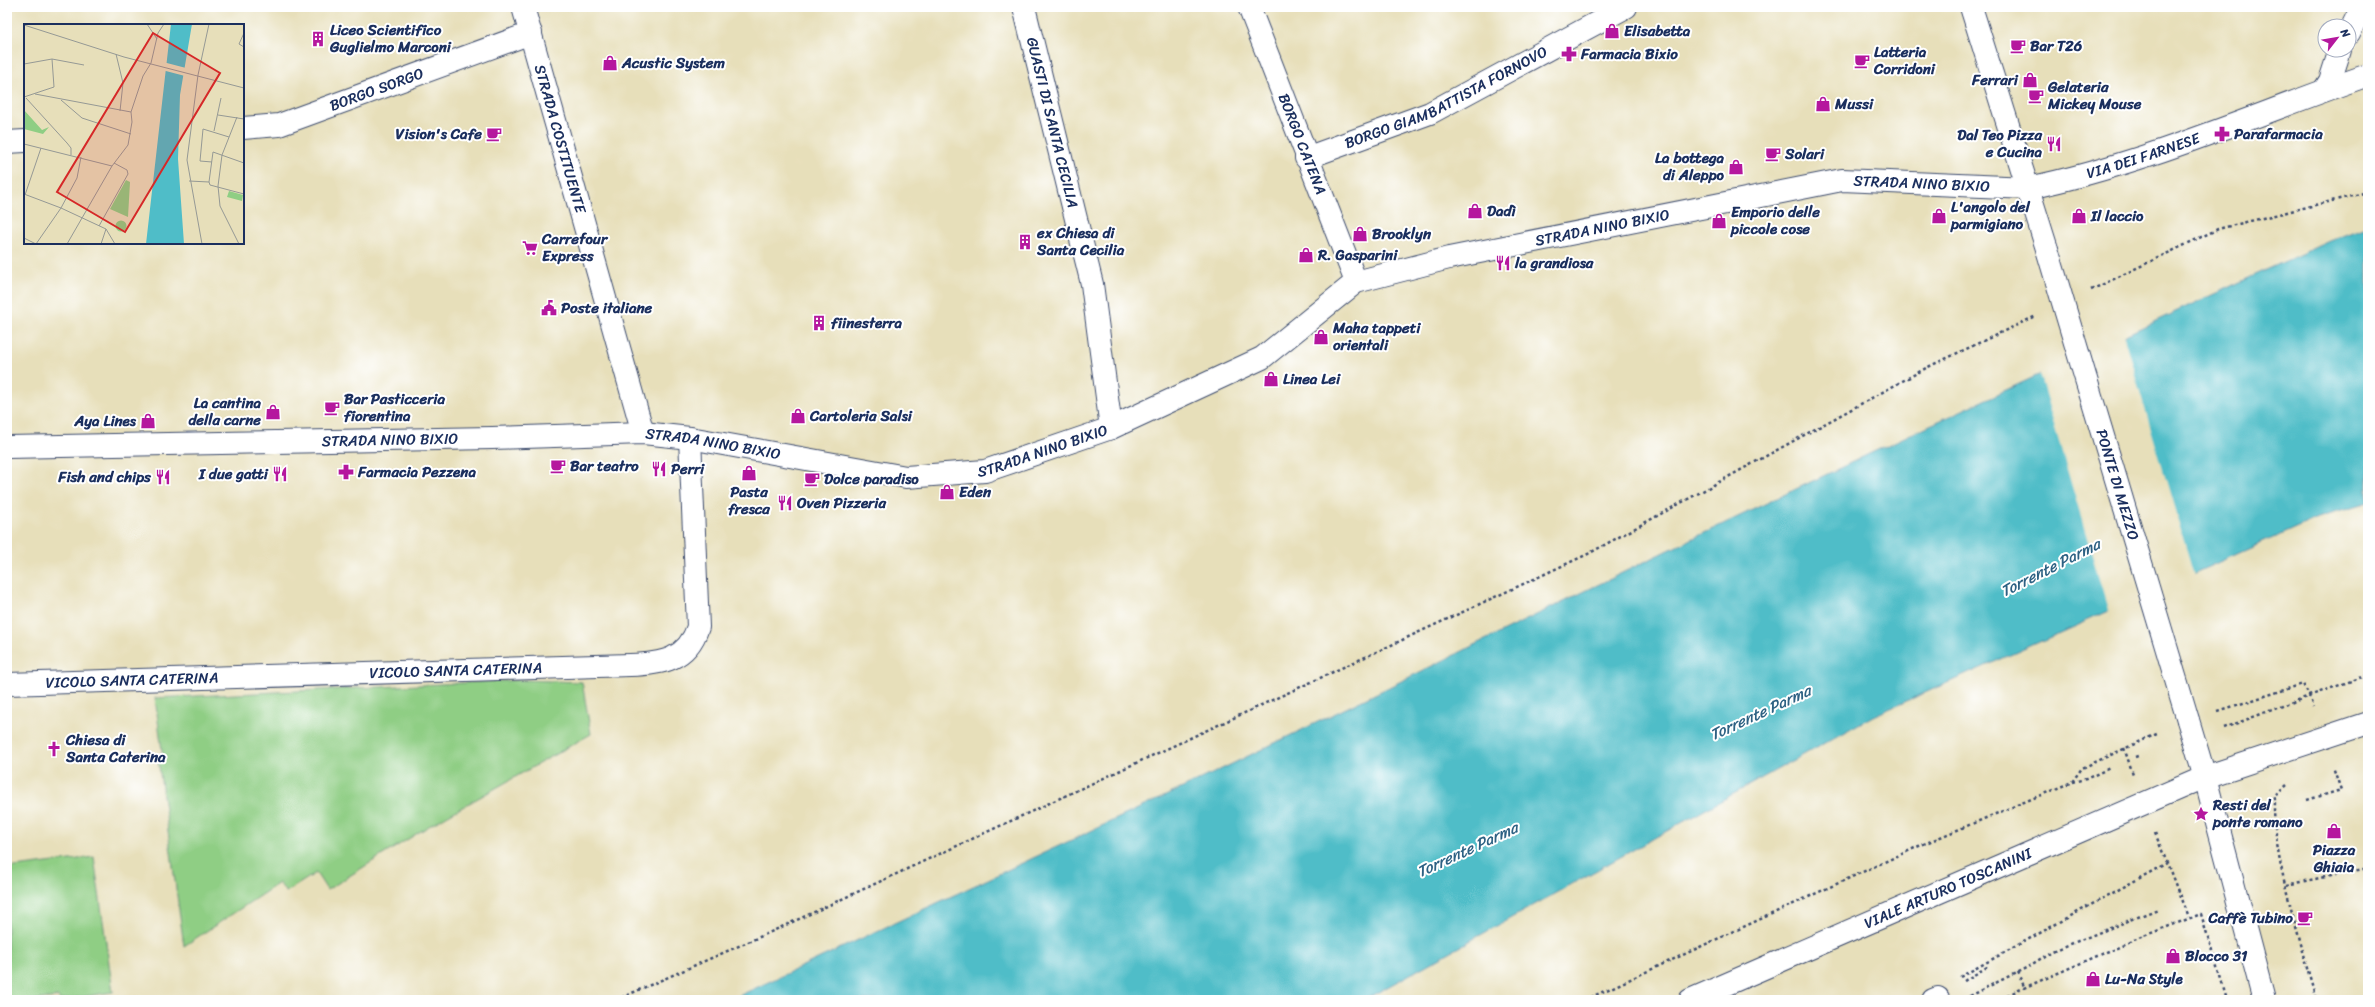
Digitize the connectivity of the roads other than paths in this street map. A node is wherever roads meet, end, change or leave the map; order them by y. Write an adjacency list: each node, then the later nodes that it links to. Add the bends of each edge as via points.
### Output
1 (523, 7): 8 (street, STRADA COSTITUENTE)
2 (1024, 7): 18 (street, GUASTI DI SANTA CECILIA, via 1092,284)
3 (1249, 7): 15 (street, BORGO CATENA)
4 (1626, 7): 15 (street, BORGO GIAMBATTISTA FORNOVO, via 1430,113)
5 (1971, 7): 16 (street, PONTE DI MEZZO)
6 (2362, 7): 7 (street)
7 (2356, 18)
8 (531, 32): 12 (street, BORGO SORGO, via 279,125); 19 (street, STRADA COSTITUENTE)
9 (2337, 58): 11 (street, via 2330,81)
10 (2368, 75): 11 (street, VIA DEI FARNESE)
11 (2324, 90): 16 (street, VIA DEI FARNESE, via 2126,162)
12 (244, 128)
13 (24, 141): 14 (street)
14 (7, 142)
15 (1306, 158): 17 (street, BORGO CATENA)
16 (2028, 188): 17 (street, STRADA NINO BIXIO, via 1842,180 1449,258); 24 (street, PONTE DI MEZZO, bridge)
17 (1356, 282): 18 (street, STRADA NINO BIXIO, via 1262,358)
18 (1111, 428): 20 (street, STRADA NINO BIXIO, via 985,471 906,477)
19 (643, 432): 20 (street, STRADA NINO BIXIO); 21 (street, STRADA NINO BIXIO, via 484,438)
20 (690, 438): 22 (street, VICOLO SANTA CATERINA, via 698,627 691,644 667,660 630,666)
21 (7, 447)
22 (7, 684)
23 (2368, 723): 24 (street, VIALE ARTURO TOSCANINI)
24 (2205, 778): 25 (street, VIALE ARTURO TOSCANINI); 26 (street, PONTE DI MEZZO)
25 (1690, 1000)
26 (2264, 1000)

